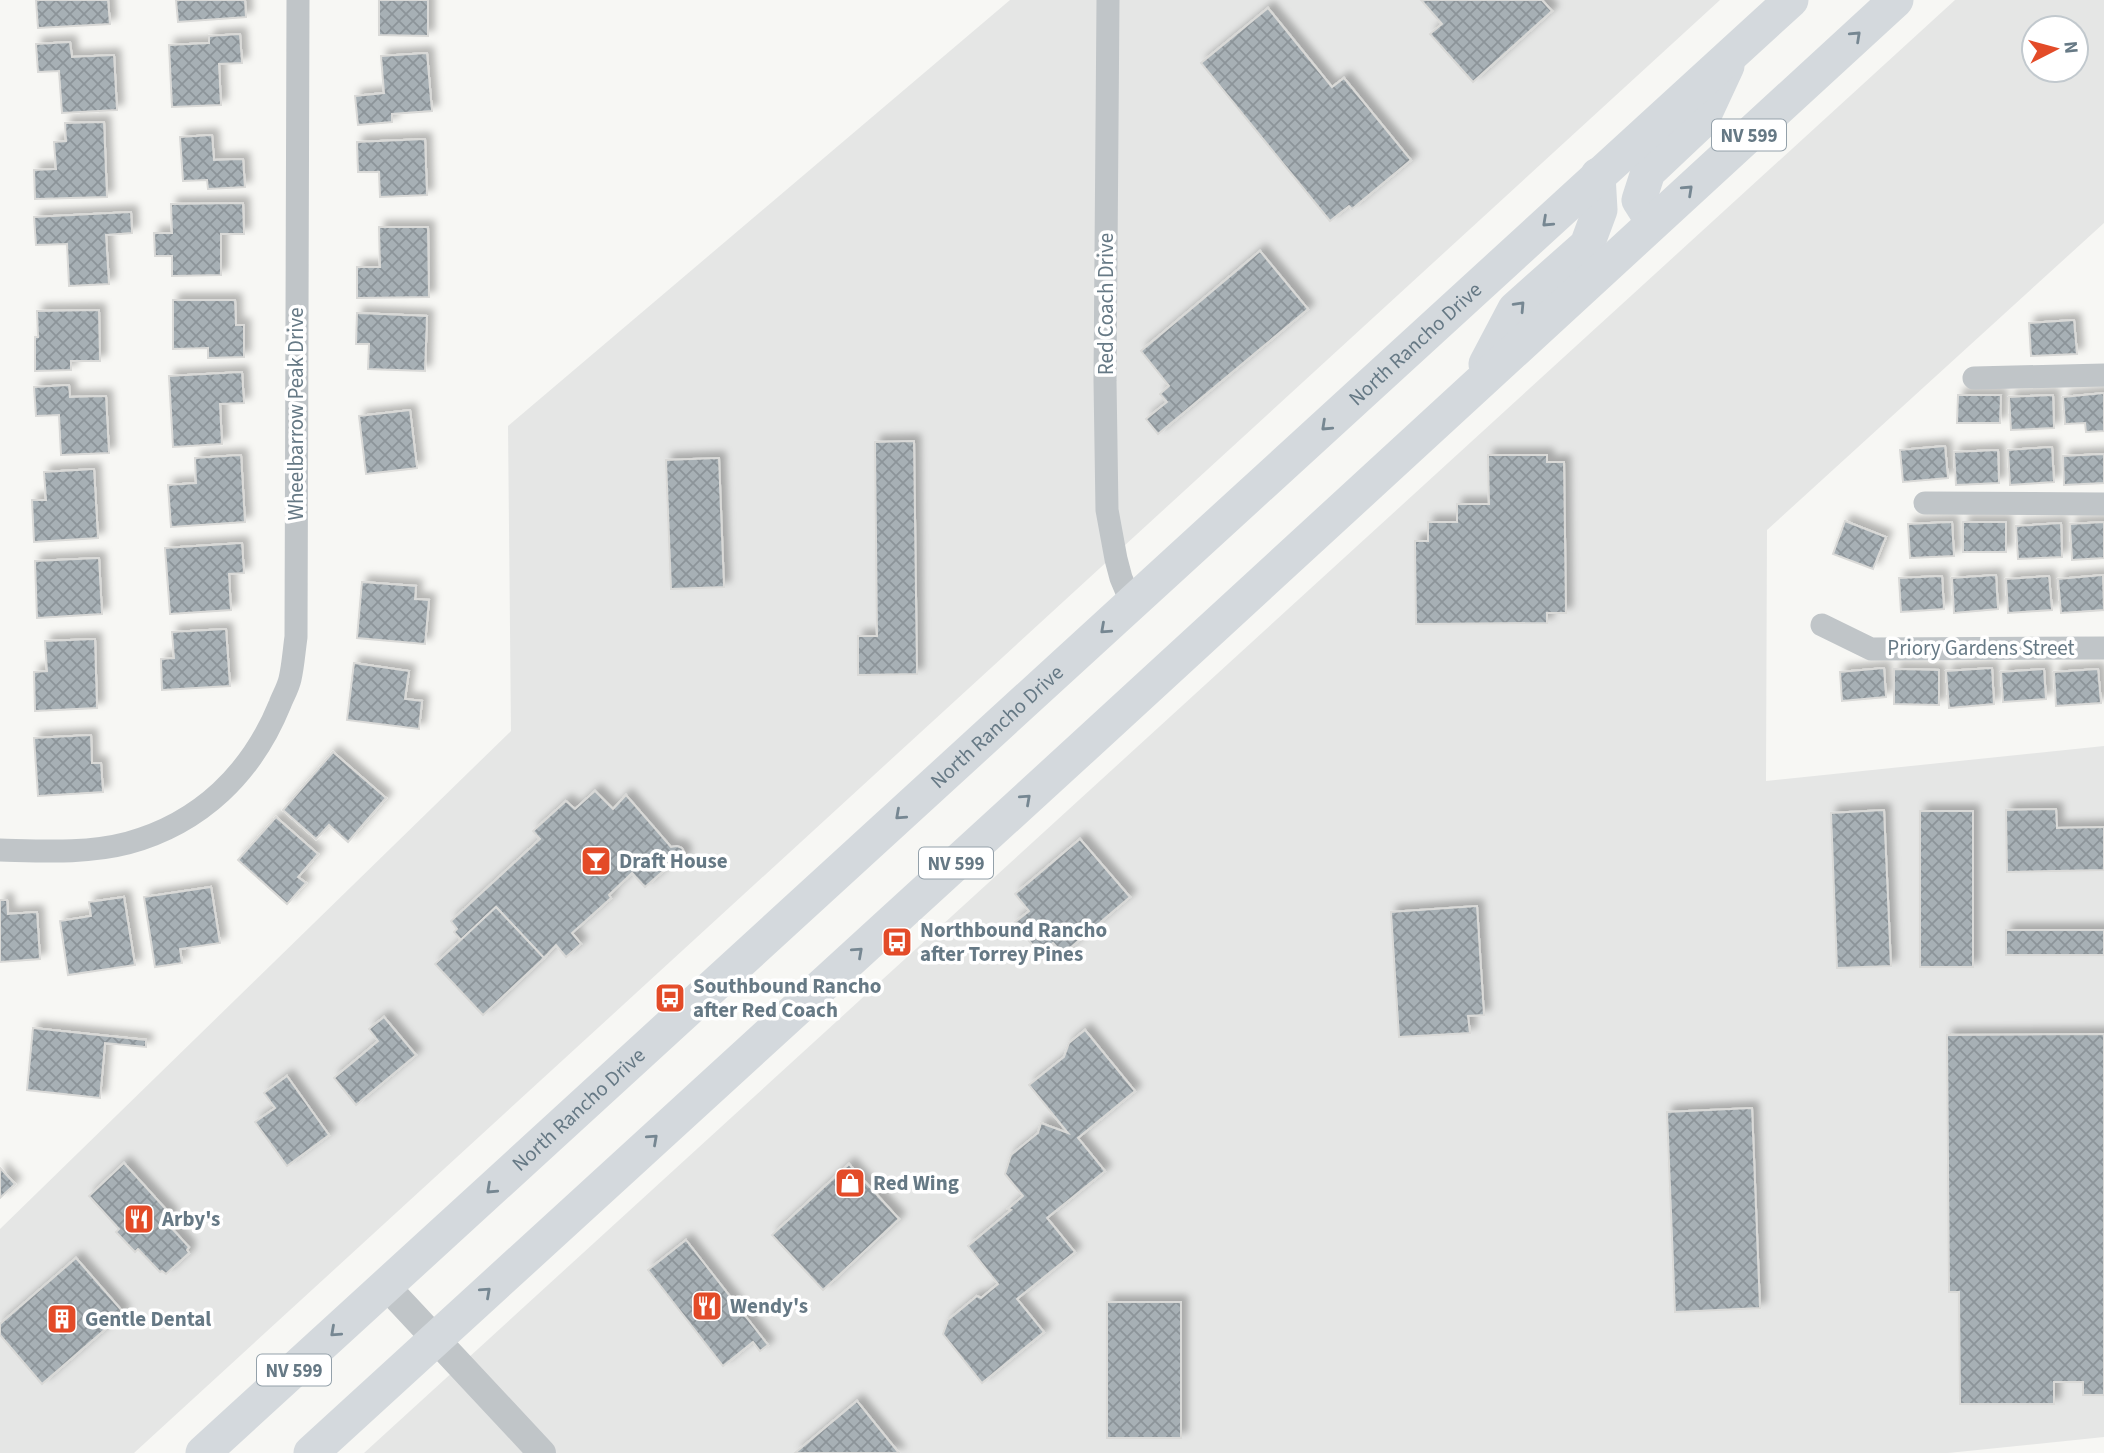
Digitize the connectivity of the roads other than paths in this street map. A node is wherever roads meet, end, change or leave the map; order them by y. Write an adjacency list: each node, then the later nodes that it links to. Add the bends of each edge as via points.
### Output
1 (298, 0): 16 (street, Wheelbarrow Peak Drive, via 296,637 290,680 271,726 244,768 210,803 172,827 127,843 78,851)
2 (1108, 0): 13 (street, Red Coach Drive, via 1107,510 1121,578)
3 (1791, 0): 5 (main road, North Rancho Drive / NV 599)
4 (1896, 0): 7 (main road, NV 599, one-way to 4)
5 (1732, 53): 6 (main road, North Rancho Drive / NV 599); 7 (main road, via 1701,122 1648,172 1639,200)
6 (1598, 175): 10 (main road, one-way to 6, via 1515,309 1587,245 1600,210); 13 (main road, North Rancho Drive / NV 599, one-way to 13)
7 (1653, 222): 10 (main road, NV 599)
8 (2104, 375): 9 (street)
9 (1974, 378)
10 (1474, 386): 18 (main road, NV 599, one-way to 10)
11 (1925, 503): 12 (street)
12 (2104, 504)
13 (1132, 604): 17 (main road, North Rancho Drive / NV 599, one-way to 17)
14 (1822, 625): 15 (street, Priory Gardens Street, via 1871,649)
15 (2104, 648)
16 (0, 850)
17 (386, 1286): 18 (street); 19 (main road, North Rancho Drive / NV 599, one-way to 19)
18 (435, 1339): 20 (main road, NV 599); 21 (street)
19 (202, 1453)
20 (311, 1453)
21 (542, 1453)

